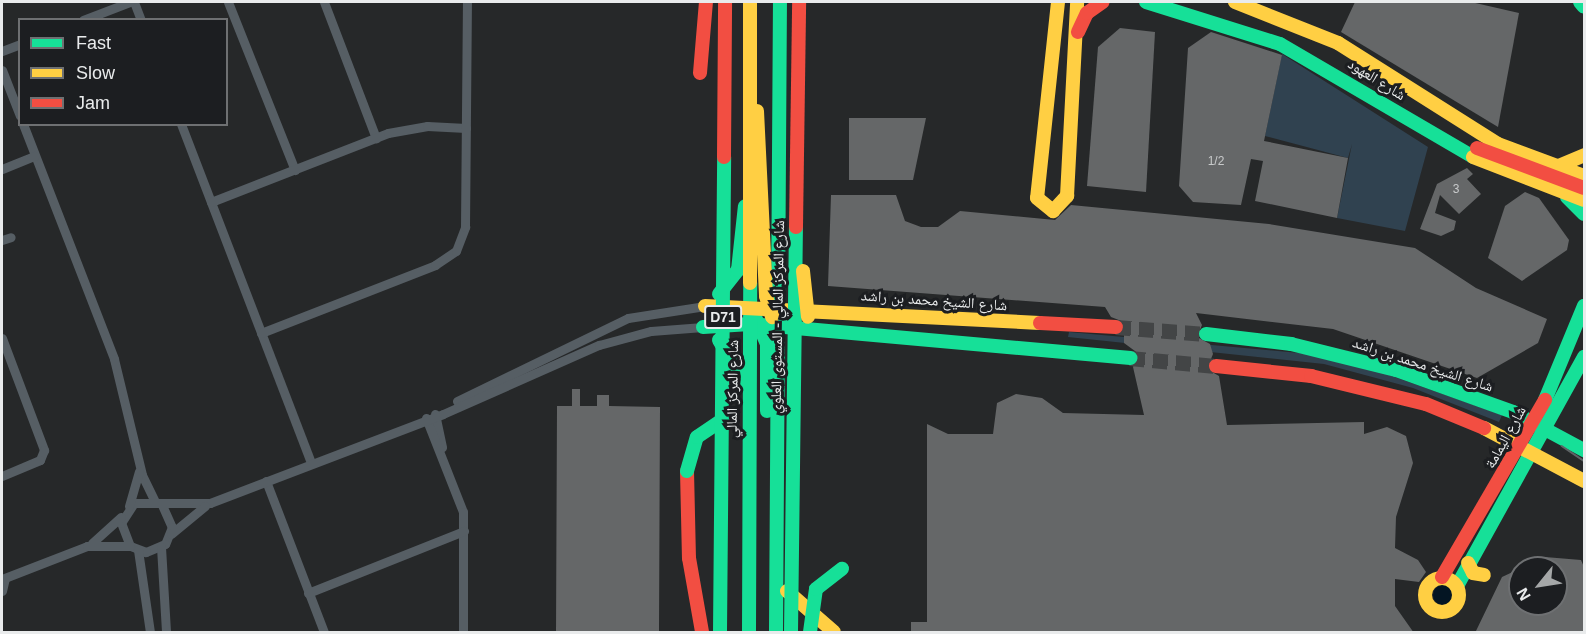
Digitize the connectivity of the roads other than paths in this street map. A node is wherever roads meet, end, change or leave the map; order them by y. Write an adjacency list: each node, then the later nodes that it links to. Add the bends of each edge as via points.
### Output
1 (132, 2): 18 (street); 19 (street)
2 (228, 2): 39 (street)
3 (324, 2): 34 (street)
4 (467, 2): 33 (street)
5 (706, 2): 25 (main road)
6 (725, 2): 108 (main road, D71, bridge)
7 (750, 2): 26 (main road, شارع المركز المالي / D71)
8 (780, 2): 48 (main road)
9 (799, 2): 47 (main road, شارع المركز المالي - المستوى العلوي, bridge)
10 (1046, 2): 20 (main road)
11 (1058, 2): 20 (main road)
12 (1077, 2): 21 (main road)
13 (1103, 2): 21 (main road, via 1087,13)
14 (1146, 2): 30 (main road, شارع العهود, via 1280,44)
15 (1235, 2): 37 (main road, شارع العهود, via 1338,43 1470,128)
16 (1580, 2): 17 (main road)
17 (1584, 7)
18 (88, 18)
19 (140, 18)
20 (1056, 22): 21 (main road, via 1037,198 1048,210 1059,209 1067,196)
21 (1074, 39)
22 (18, 45): 23 (street)
23 (2, 51)
24 (2, 70): 27 (street)
25 (700, 72)
26 (750, 88): 43 (main road, شارع المركز المالي / D71); 49 (main road, via 762,140)
27 (12, 98): 28 (street); 29 (street)
28 (2, 102)
29 (18, 112)
30 (1400, 112): 41 (main road, via 1517,166); 42 (main road, شارع العهود, via 1475,158)
31 (24, 126): 36 (street)
32 (182, 126): 45 (street)
33 (466, 128): 34 (street, via 427,126); 61 (street, via 465,227 456,250 435,265)
34 (376, 138): 39 (street)
35 (1584, 155): 37 (main road)
36 (35, 156): 38 (street); 81 (street, via 114,359)
37 (1554, 168): 40 (main road, شارع العهود)
38 (2, 169)
39 (295, 170): 45 (street)
40 (1584, 176)
41 (1584, 188)
42 (1563, 194): 44 (main road, شارع العهود); 46 (main road)
43 (751, 195): 50 (main road, via 741,218 738,270); 52 (main road, شارع المركز المالي / D71)
44 (1584, 200)
45 (211, 202): 61 (street)
46 (1584, 214)
47 (794, 247): 54 (main road, bridge); 111 (main road, شارع المركز المالي - المستوى العلوي, bridge)
48 (779, 255): 49 (main road); 53 (main road, via 795,293)
49 (773, 302): 52 (main road, شارع الشيخ محمد بن راشد); 53 (main road, شارع الشيخ محمد بن راشد); 57 (main road)
50 (705, 306): 52 (main road, شارع الشيخ محمد بن راشد); 74 (street, via 628,318)
51 (1584, 306): 75 (main road, شارع اليمامة, via 1570,348)
52 (750, 309): 56 (main road, شارع المركز المالي / D71)
53 (829, 310): 55 (main road, شارع الشيخ محمد بن راشد)
54 (808, 317)
55 (1048, 323): 59 (main road, شارع الشيخ محمد بن راشد); 66 (main road)
56 (755, 324): 57 (main road); 58 (main road); 64 (main road); 65 (main road, شارع المركز المالي / D71)
57 (778, 326): 60 (main road); 71 (main road)
58 (703, 327): 72 (main road, via 731,353); 74 (street, via 651,331 599,345)
59 (1116, 327)
60 (832, 332): 66 (main road); 71 (main road, via 795,347)
61 (261, 333): 80 (street)
62 (1206, 334): 75 (main road, شارع الشيخ محمد بن راشد, via 1362,360)
63 (2, 338): 67 (street)
64 (767, 344): 65 (main road, via 760,340); 90 (main road, via 769,520)
65 (749, 347): 72 (main road, شارع المركز المالي / D71)
66 (1044, 349): 69 (main road)
67 (4, 354): 82 (street, via 44,450 40,460)
68 (1584, 357): 76 (main road, شارع اليمامة)
69 (1130, 358)
70 (1216, 366): 77 (main road, via 1365,387 1445,411)
71 (778, 392): 90 (main road)
72 (748, 395): 109 (main road, شارع المركز المالي / D71)
73 (732, 415): 107 (main road, bridge, via 701,432 687,464 688,558)
74 (430, 416): 80 (street); 88 (street, via 461,502)
75 (1533, 422): 76 (main road, شارع الشيخ محمد بن راشد); 77 (main road, شارع اليمامة)
76 (1546, 428): 78 (main road, شارع الشيخ محمد بن راشد); 79 (main road, شارع اليمامة)
77 (1520, 444): 79 (main road); 98 (main road, شارع اليمامة)
78 (1584, 450)
79 (1533, 452): 84 (main road); 94 (main road, شارع اليمامة)
80 (311, 463): 83 (street)
81 (139, 465): 85 (street); 87 (street)
82 (2, 476)
83 (266, 481): 86 (street); 102 (street)
84 (1584, 481)
85 (158, 503): 86 (street); 87 (street); 89 (street, via 171,518)
86 (210, 503): 89 (street)
87 (126, 511): 91 (street); 93 (street, via 121,531)
88 (464, 531): 102 (street); 106 (street)
89 (171, 534): 92 (street)
90 (775, 544): 95 (main road)
91 (87, 546): 93 (street); 99 (street)
92 (161, 547): 93 (street); 104 (street)
93 (134, 548): 103 (street)
94 (1468, 563): 97 (main road, via 1473,573); 100 (main road, شارع اليمامة)
95 (776, 567): 110 (main road); 113 (main road, via 793,599)
96 (842, 569): 112 (main road, bridge, via 816,590)
97 (1484, 575)
98 (1442, 577): 100 (main road); 100 (main road, via 1425,591 1433,610 1446,612 1456,605)
99 (3, 579): 101 (street)
100 (1457, 586)
101 (2, 591)
102 (308, 593): 105 (street)
103 (150, 633)
104 (166, 633)
105 (324, 633)
106 (463, 633)
107 (702, 633)
108 (720, 633)
109 (749, 633)
110 (776, 633)
111 (791, 633)
112 (810, 633)
113 (834, 633)

